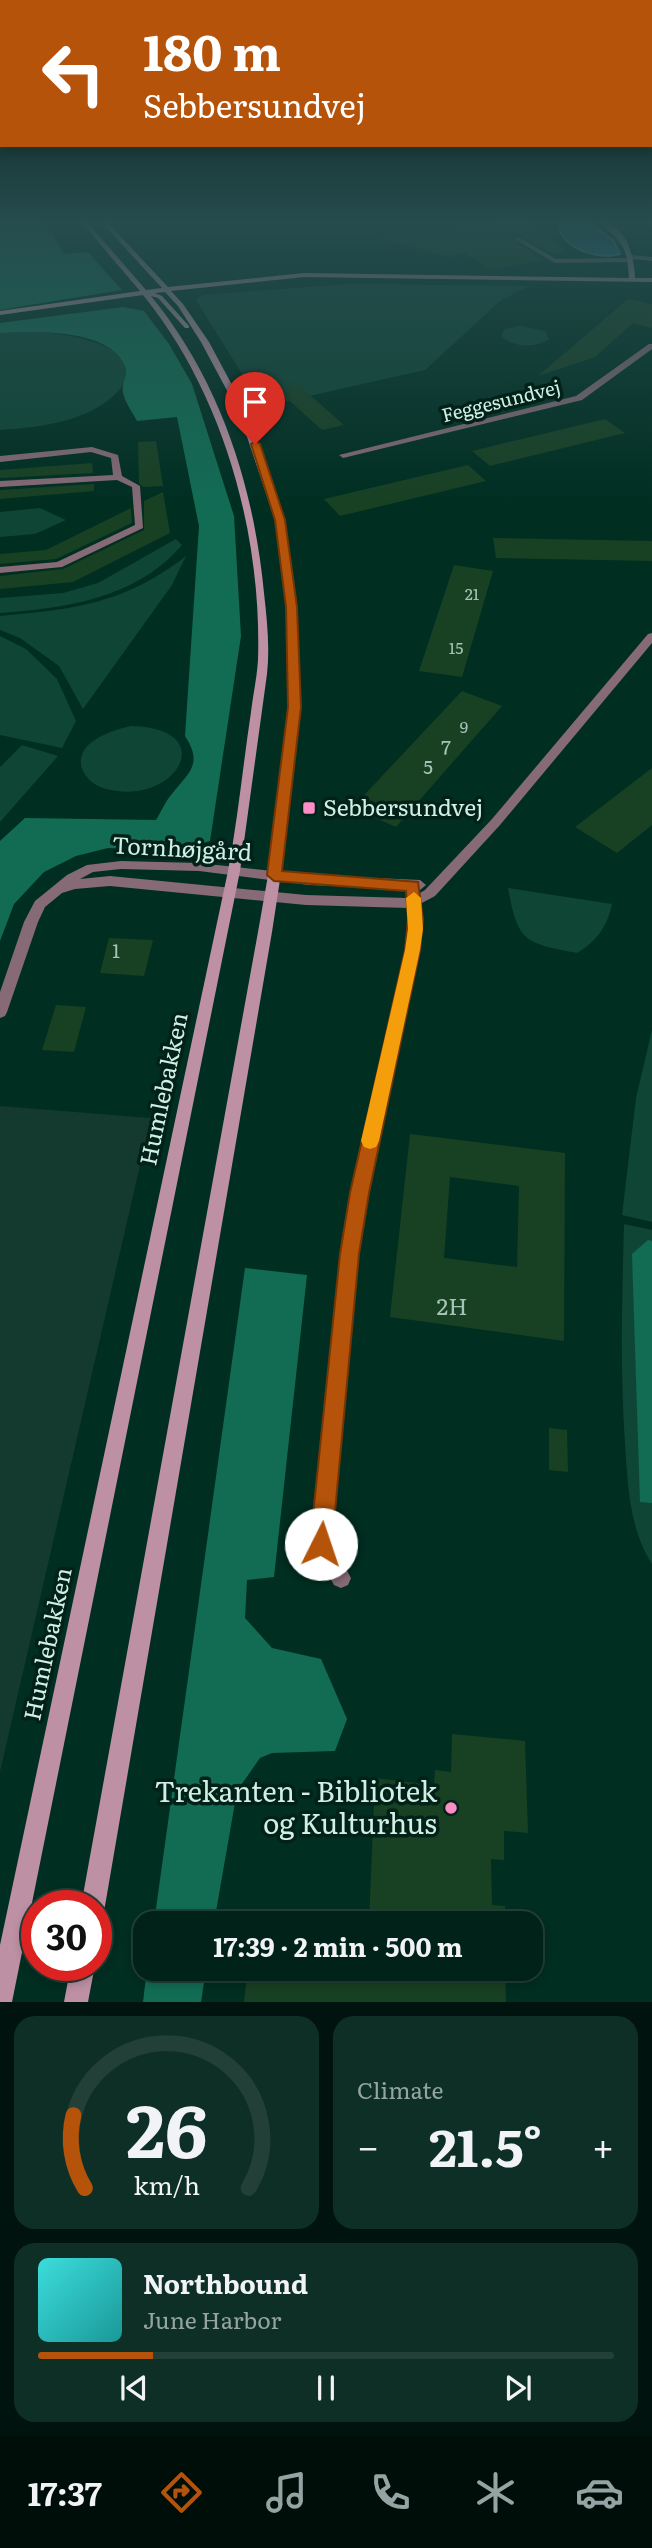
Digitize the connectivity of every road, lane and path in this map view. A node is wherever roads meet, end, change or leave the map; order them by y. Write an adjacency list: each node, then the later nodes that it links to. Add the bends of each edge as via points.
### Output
1 (22, 315): 5 (street)
2 (165, 315): 14 (street, Humlebakken, via 217,411 240,483 258,576 264,653)
3 (173, 315): 7 (street)
4 (189, 315): 7 (street)
5 (0, 319)
6 (652, 346): 8 (street, Feggesundvej, via 579,398)
7 (213, 355): 15 (street, via 243,413 280,520 292,607 295,707)
8 (344, 455)
9 (0, 459): 10 (street, via 92,449 115,457)
10 (118, 477): 11 (street); 12 (street, via 136,486 140,526 59,565)
11 (0, 484)
12 (0, 570)
13 (652, 636): 18 (street, via 496,822 430,893)
14 (234, 871): 15 (street, Tornhøjgård); 16 (street, Tornhøjgård, via 106,865 71,878); 17 (street, Humlebakken)
15 (274, 875): 18 (street); 19 (street)
16 (53, 891): 17 (street, Tornhøjgård, via 110,881); 20 (street, Tornhøjgård, via 40,904)
17 (230, 892): 19 (street, Tornhøjgård); 25 (street, Humlebakken)
18 (413, 894): 19 (street, via 397,904); 22 (street, via 412,950 359,1193 348,1268 321,1544)
19 (270, 896): 23 (street)
20 (5, 981): 21 (street, Tornhøjgård)
21 (0, 1012)
22 (341, 1578)
23 (96, 1890)
24 (80, 1981): 26 (street)
25 (0, 2002)
26 (76, 2002)

